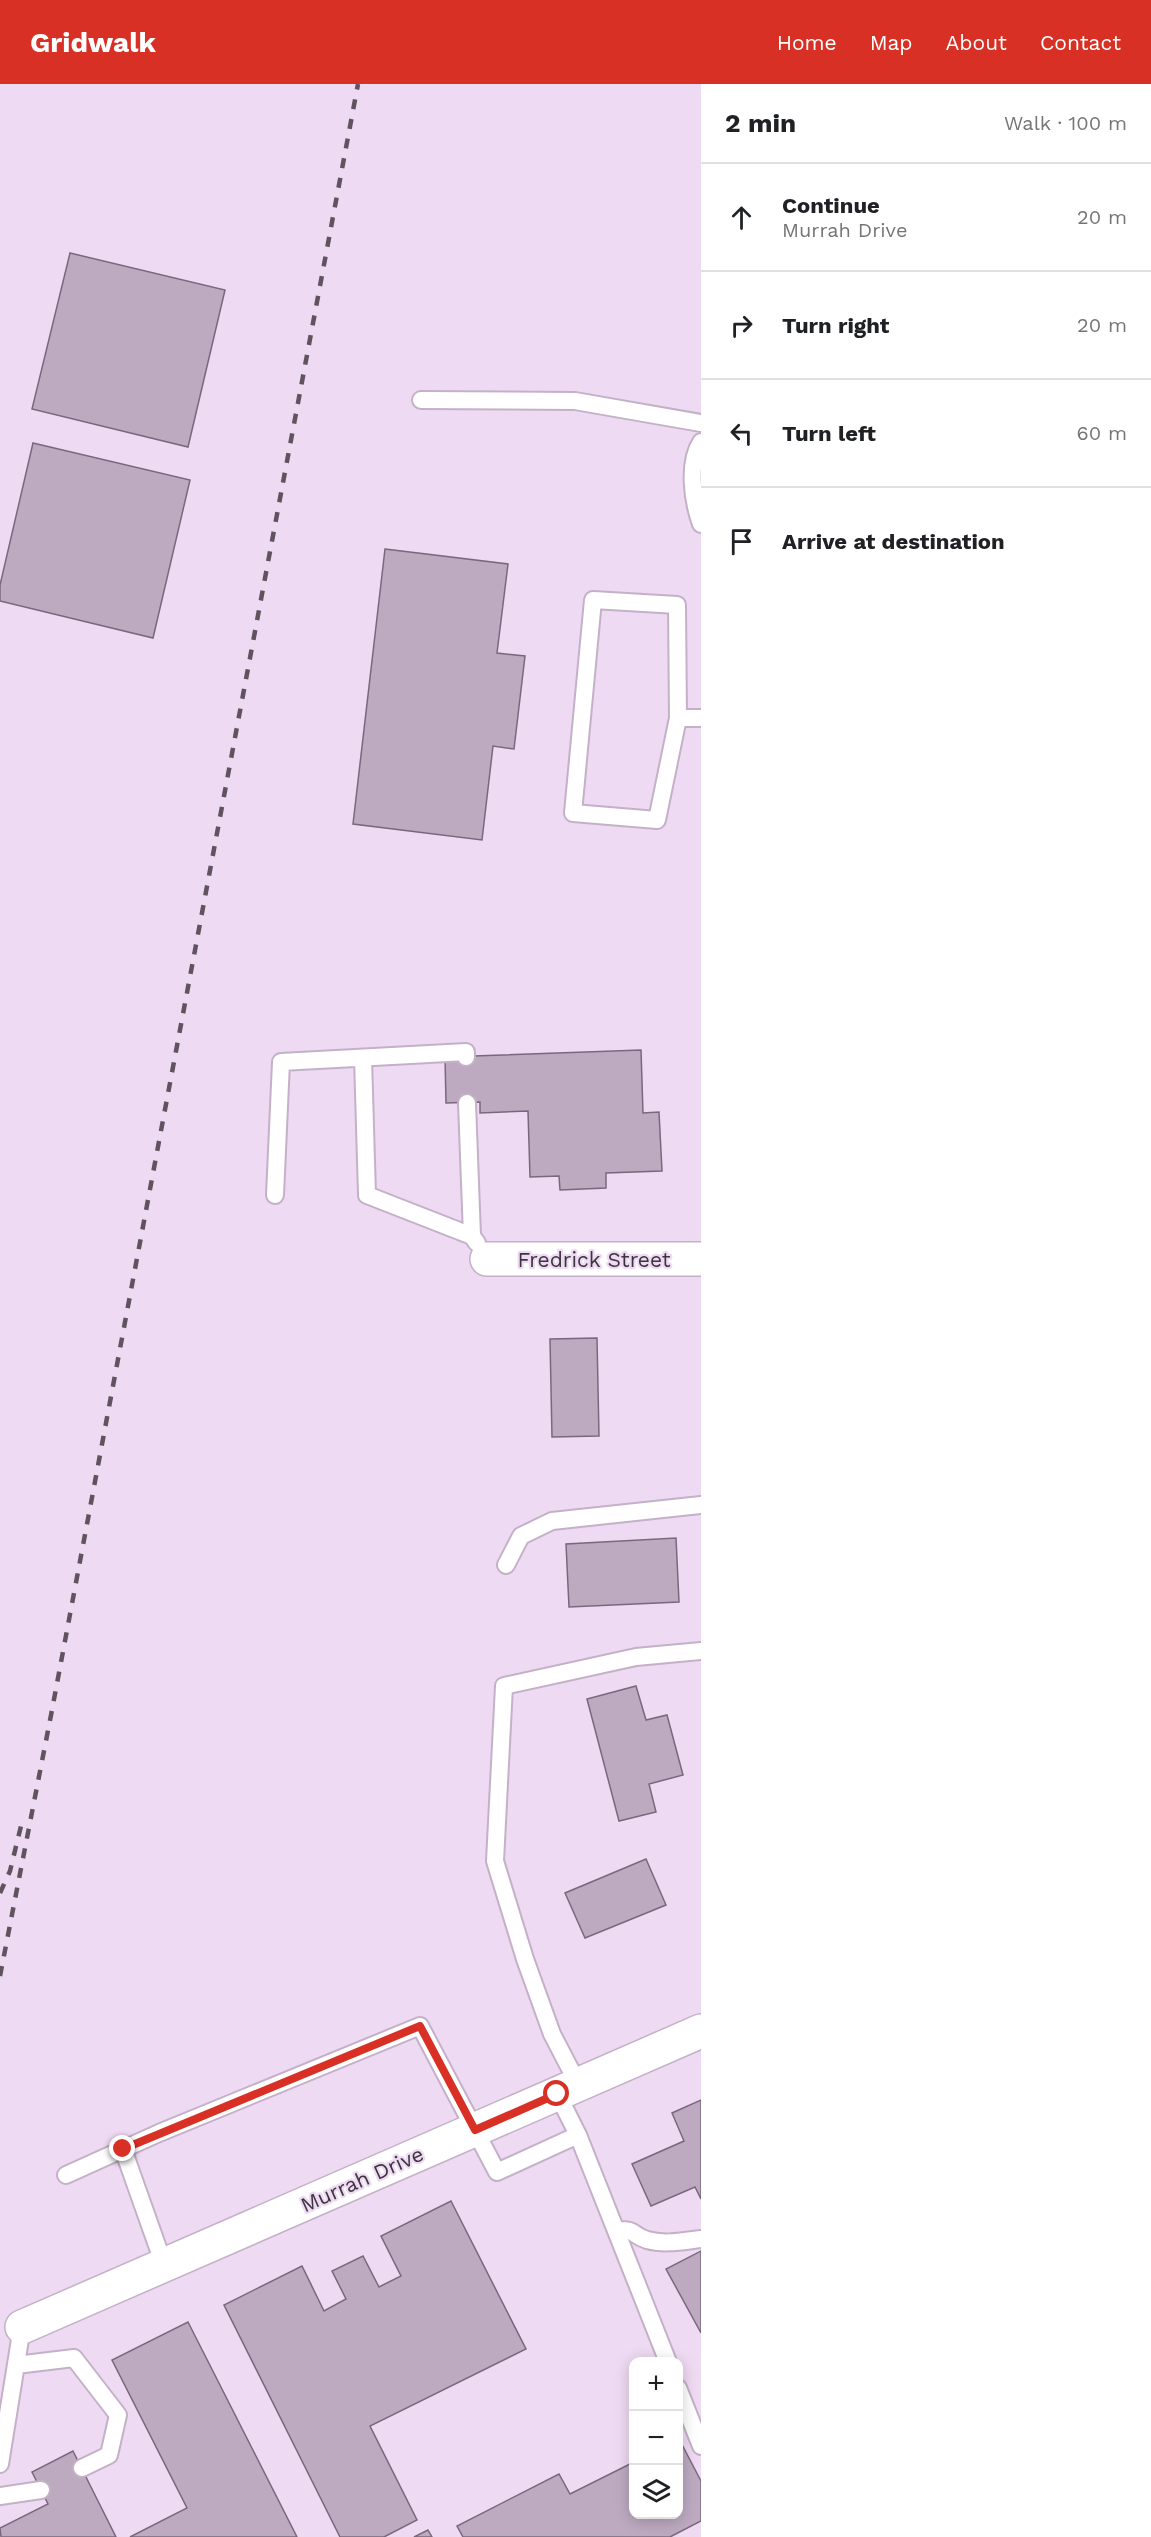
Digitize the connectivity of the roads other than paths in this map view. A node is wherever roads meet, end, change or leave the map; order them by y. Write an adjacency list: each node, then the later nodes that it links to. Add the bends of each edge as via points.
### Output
1 (422, 400): 2 (lane, via 575,401)
2 (701, 423)
3 (701, 442): 4 (lane, via 694,464 695,508)
4 (701, 524)
5 (678, 718): 5 (lane, via 677,605 594,600 573,813 657,820); 6 (lane)
6 (701, 718)
7 (466, 1057): 8 (lane, via 466,1052)
8 (363, 1058): 10 (lane, via 281,1062); 11 (lane, via 367,1195)
9 (467, 1103): 11 (lane)
10 (275, 1195)
11 (480, 1247): 12 (street, Fredrick Street)
12 (701, 1260)
13 (701, 1505): 14 (lane, via 552,1521 521,1536)
14 (506, 1565)
15 (701, 1652): 17 (lane, via 636,1657 504,1686 495,1861)
16 (701, 2031): 17 (street, Murrah Drive)
17 (568, 2089): 18 (street, Murrah Drive); 19 (lane)
18 (475, 2130): 19 (lane, via 497,2172); 20 (lane, via 420,2026); 24 (street, Murrah Drive)
19 (578, 2135): 22 (lane)
20 (123, 2149): 21 (lane); 24 (lane)
21 (66, 2175)
22 (616, 2230): 23 (lane, via 630,2230 645,2240 665,2243); 26 (lane)
23 (701, 2239)
24 (164, 2265): 25 (street, Murrah Drive)
25 (22, 2327): 27 (lane)
26 (666, 2357)
27 (16, 2365): 31 (lane); 32 (lane, via 74,2358 118,2415 109,2454)
28 (683, 2397): 29 (lane)
29 (696, 2419): 30 (lane)
30 (701, 2446)
31 (0, 2464)
32 (82, 2468)
33 (41, 2490): 34 (lane)
34 (0, 2496)

